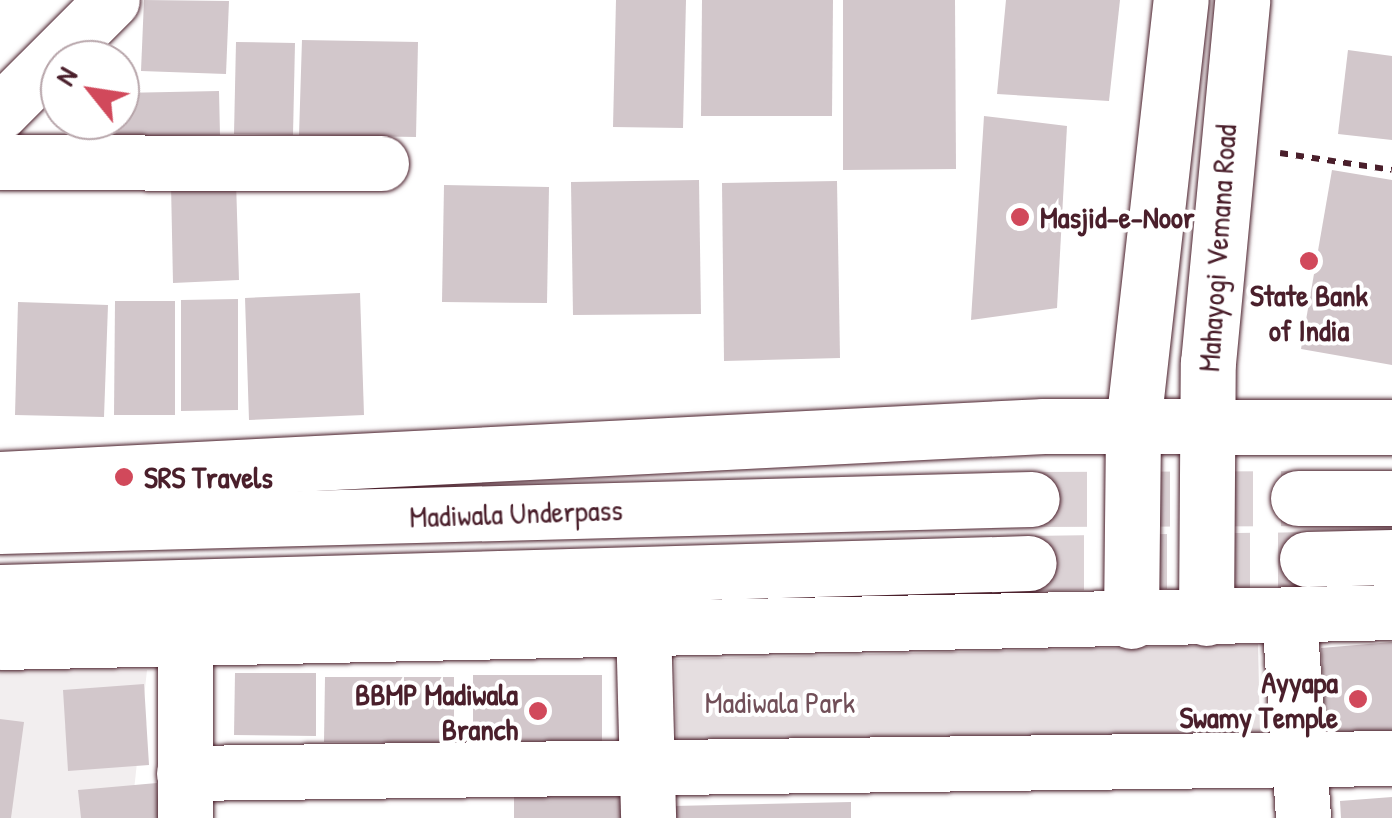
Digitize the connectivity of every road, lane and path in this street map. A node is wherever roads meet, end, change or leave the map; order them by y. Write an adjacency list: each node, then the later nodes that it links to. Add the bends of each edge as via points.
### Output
1 (112, 0): 4 (main road)
2 (1181, 0): 9 (main road, Mahayogi Vemana Road)
3 (1242, 0): 5 (main road, Mahayogi Vemana Road)
4 (0, 112)
5 (1224, 144): 8 (path); 11 (main road, Mahayogi Vemana Road)
6 (0, 162): 7 (main road)
7 (381, 163)
8 (1392, 170)
9 (1133, 425): 11 (main road); 12 (main road); 24 (main road, Mahayogi Vemana Road)
10 (1392, 427): 11 (main road)
11 (1205, 428): 23 (main road, Mahayogi Vemana Road)
12 (0, 479)
13 (1298, 498): 14 (main road)
14 (1392, 498)
15 (1032, 499): 16 (main road, Madiwala Underpass)
16 (0, 526)
17 (1392, 558): 18 (main road)
18 (1307, 559)
19 (1029, 563): 20 (main road, Madiwala Underpass)
20 (0, 592)
21 (1392, 612): 22 (main road)
22 (1289, 616): 23 (main road); 29 (main road)
23 (1206, 618): 24 (main road)
24 (1131, 621): 25 (main road)
25 (643, 622): 26 (main road); 31 (main road)
26 (185, 637): 27 (main road); 32 (main road)
27 (0, 642)
28 (1392, 758): 29 (main road)
29 (1301, 762): 30 (main road); 33 (main road)
30 (864, 794): 31 (main road)
31 (648, 795): 32 (main road)
32 (184, 796)
33 (1303, 818)

